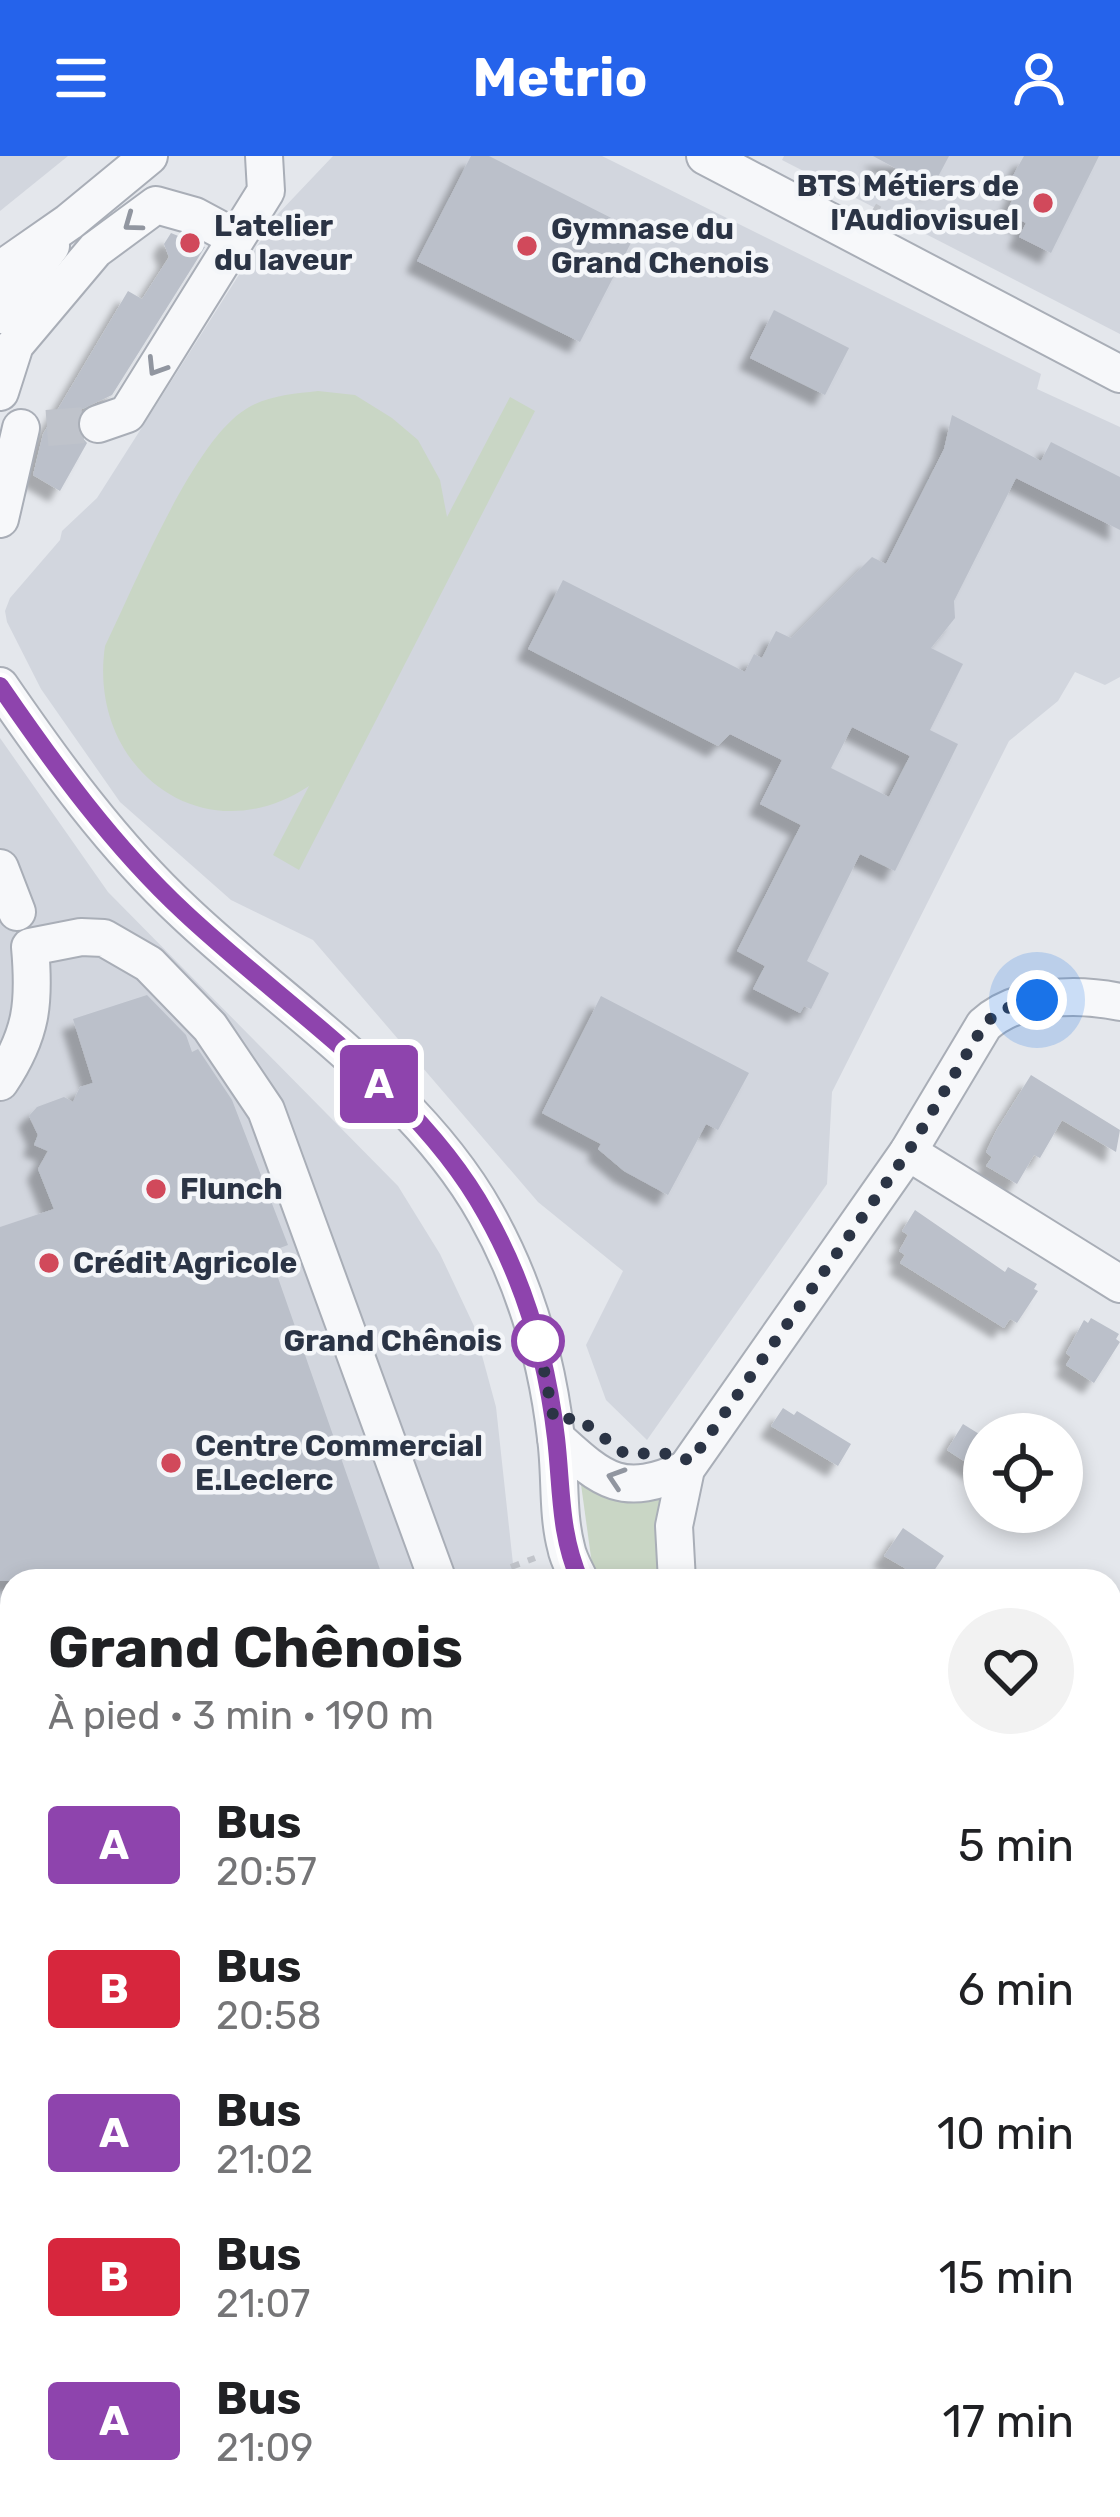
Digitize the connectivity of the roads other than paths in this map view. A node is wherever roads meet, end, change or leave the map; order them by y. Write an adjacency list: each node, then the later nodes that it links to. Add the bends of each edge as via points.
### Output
1 (149, 156): 4 (street)
2 (264, 156): 5 (street, via 266,191)
3 (705, 156): 8 (street)
4 (69, 222): 6 (street); 7 (street)
5 (236, 238): 9 (street, one-way to 9, via 156,205 95,250 15,345); 10 (street, one-way to 10, via 127,414)
6 (0, 270)
7 (0, 315)
8 (1120, 374)
9 (0, 392)
10 (98, 424)
11 (22, 428): 12 (street)
12 (0, 519)
13 (0, 686): 20 (street, via 96,817 181,910 394,1097 442,1150 485,1211 518,1279)
14 (0, 868): 15 (street)
15 (17, 912)
16 (1120, 1002): 18 (street, via 1037,1000 1000,1010)
17 (0, 1082): 23 (street, via 30,1022 30,947 104,938 148,964 210,1028 266,1110)
18 (908, 1152): 19 (street); 21 (street)
19 (1120, 1284)
20 (556, 1438): 21 (street, one-way to 20, via 652,1485 628,1485 588,1468); 22 (street)
21 (686, 1469): 24 (street, via 674,1526)
22 (562, 1566)
23 (433, 1569)
24 (676, 1569)

